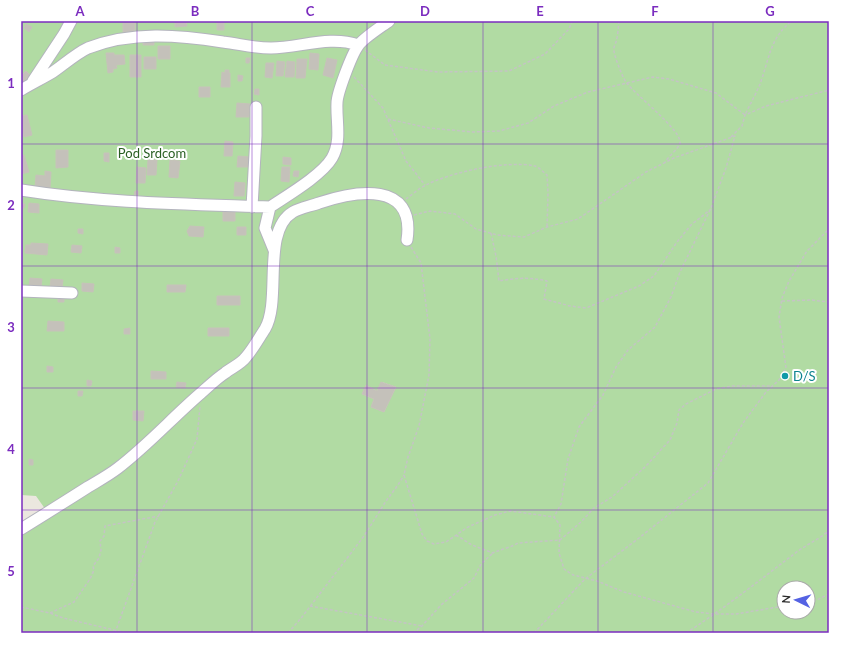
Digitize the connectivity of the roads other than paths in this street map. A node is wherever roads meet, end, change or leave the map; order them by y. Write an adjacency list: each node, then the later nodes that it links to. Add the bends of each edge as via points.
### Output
1 (71, 21): 4 (street)
2 (389, 21): 3 (street)
3 (358, 45): 4 (street, via 348,42 318,42 272,48 166,35 128,37 87,49); 9 (street, via 342,81 337,102 339,126 332,158 316,174)
4 (32, 83): 5 (street)
5 (21, 90)
6 (256, 107): 8 (street)
7 (21, 190): 8 (street, via 128,201)
8 (252, 207): 9 (street)
9 (270, 207): 11 (street, via 265,228)
10 (408, 240): 11 (street, via 407,216 400,204 388,196 368,193 332,199 293,212 280,227)
11 (274, 250): 14 (street, via 273,287 266,328 246,358 201,393 118,468)
12 (21, 290): 13 (street)
13 (72, 293)
14 (21, 529)

